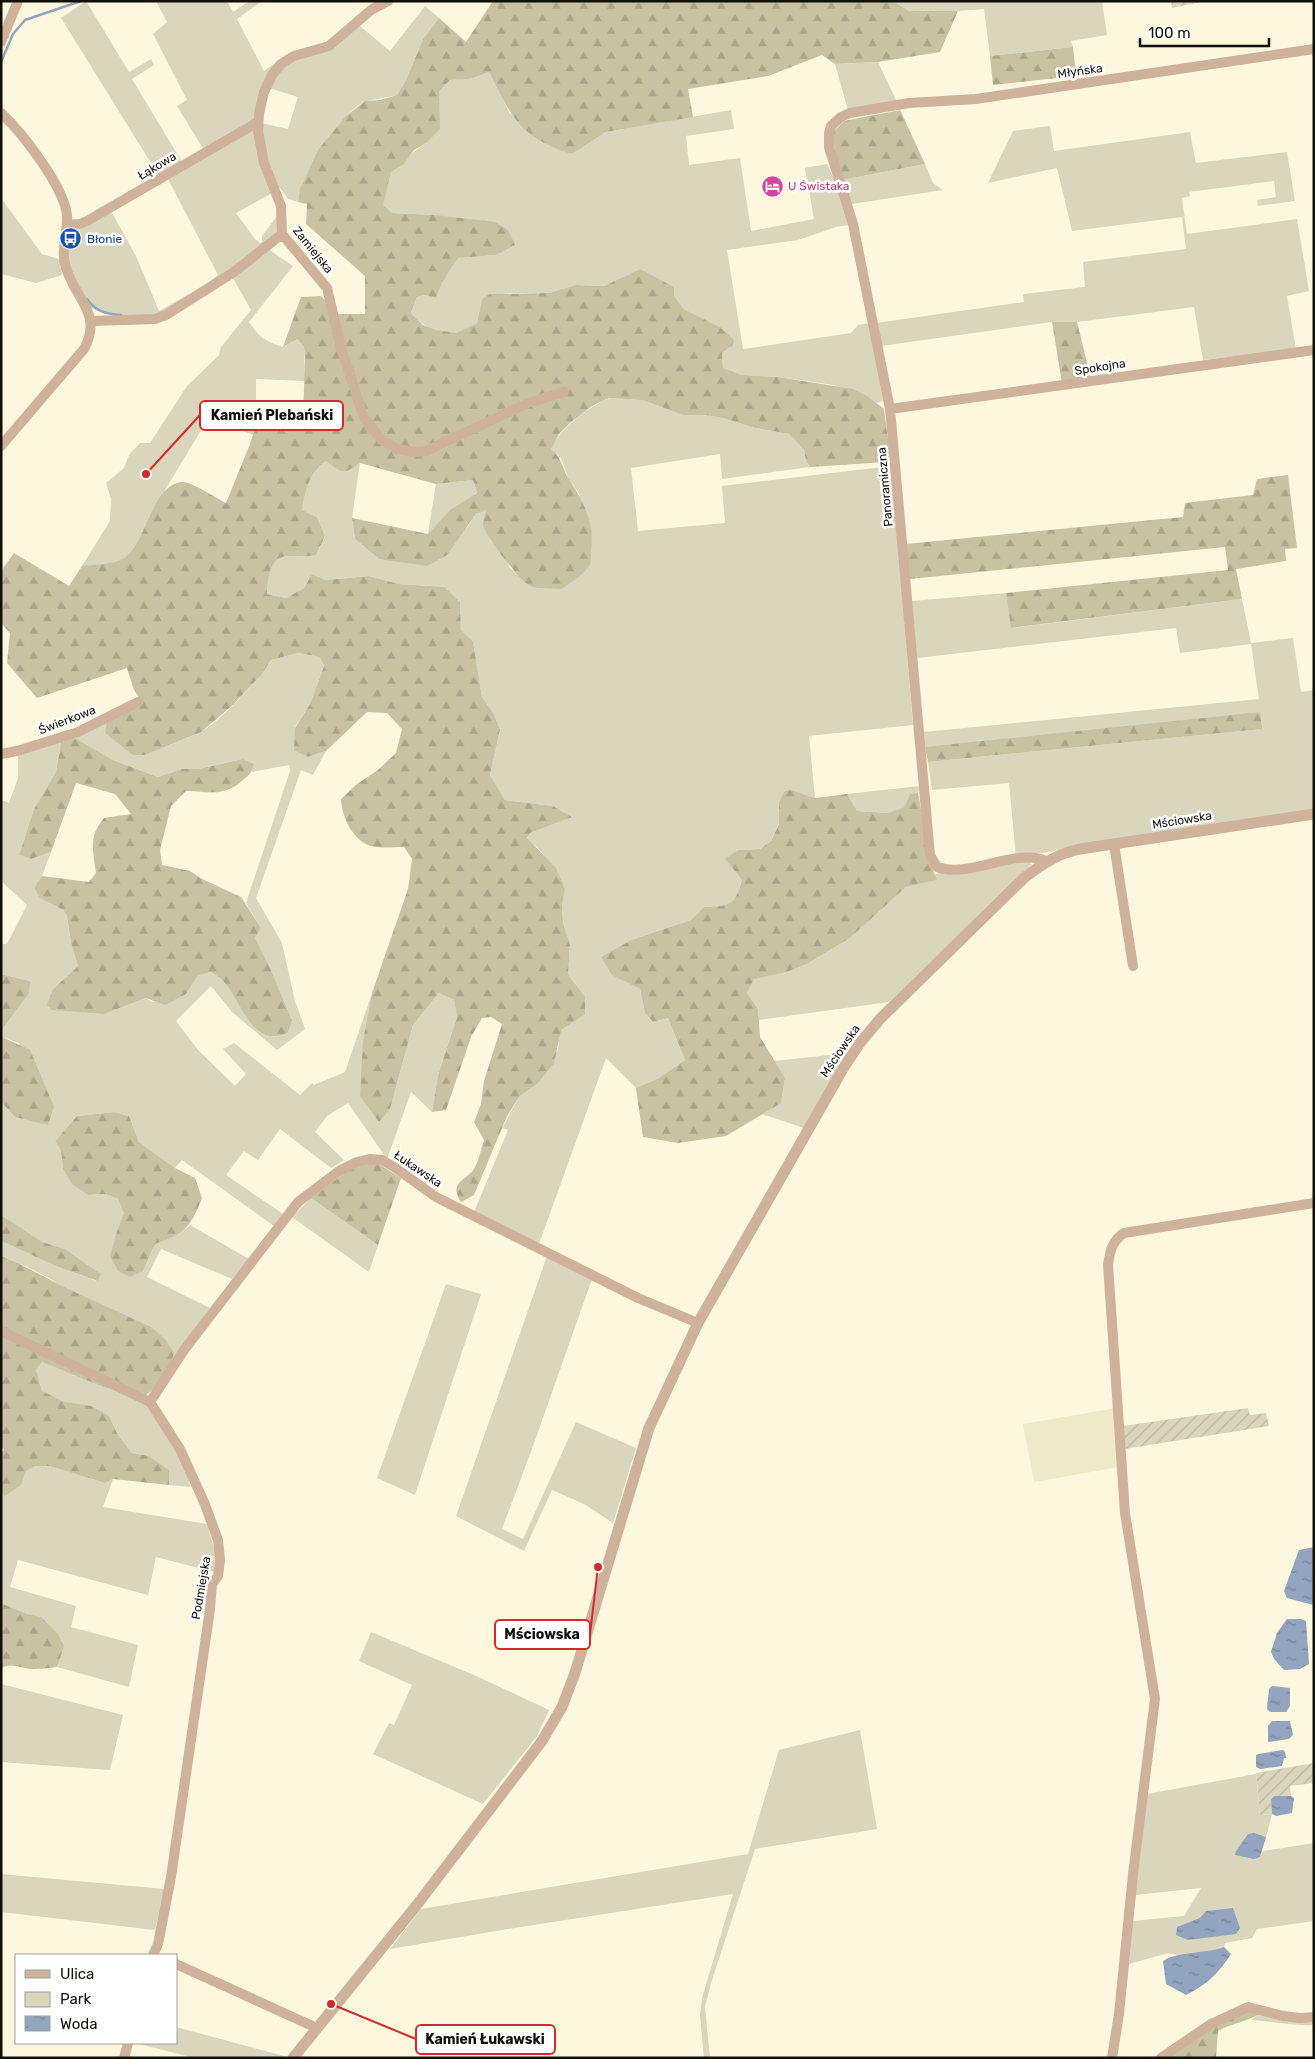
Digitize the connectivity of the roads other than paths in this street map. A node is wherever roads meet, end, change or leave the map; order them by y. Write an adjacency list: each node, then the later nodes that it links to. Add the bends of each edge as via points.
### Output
1 (18, 1): 3 (street)
2 (388, 1): 7 (street, Zamiejska, via 371,10 330,46 294,56 280,64 264,92)
3 (1, 42)
4 (1314, 49): 6 (street, Młyńska, via 976,99)
5 (1, 113): 8 (street, via 23,137 57,188 65,205)
6 (850, 113): 13 (street, Panoramiczna, via 832,126 829,147 853,224)
7 (258, 122): 8 (street, Łąkowa, via 87,221); 9 (street, Zamiejska, via 264,163 281,206)
8 (67, 225): 10 (street, via 66,269)
9 (282, 234): 10 (street, via 234,272 166,315 154,319); 12 (street, Zamiejska, via 327,288 341,348 364,418 382,440 397,449 426,451 528,403)
10 (92, 321): 14 (street, via 84,349)
11 (1314, 350): 13 (street, Spokojna)
12 (564, 392)
13 (890, 409): 19 (street, Panoramiczna, via 930,855 937,867 943,869 1032,856)
14 (1, 446)
15 (138, 702): 16 (street, Świerkowa, via 78,732)
16 (1, 754)
17 (1314, 814): 18 (street, Mściowska)
18 (1114, 844): 19 (street, Mściowska, via 1067,852); 20 (street)
19 (1046, 861): 22 (street, Mściowska, via 1024,878 886,1012 860,1043)
20 (1133, 966)
21 (1314, 1203): 32 (street, via 1124,1233 1115,1239 1110,1250 1108,1265 1125,1513 1155,1699)
22 (698, 1323): 24 (street, Łukawska, via 629,1294 436,1197 382,1160 370,1159 339,1171 298,1202 184,1350); 28 (street, Mściowska, via 649,1428 562,1707 542,1741 416,1906)
23 (1, 1331): 24 (street)
24 (150, 1402): 25 (street, Podmiejska, via 192,1474 214,1529 220,1560 210,1596 171,1877)
25 (156, 1954)
26 (178, 1965): 28 (street)
27 (1314, 2017): 33 (street, via 1283,2016 1248,2007 1210,2024)
28 (317, 2028): 31 (street, Mściowska)
29 (128, 2044): 30 (street)
30 (124, 2058)
31 (293, 2058)
32 (1112, 2058)
33 (1161, 2058)

